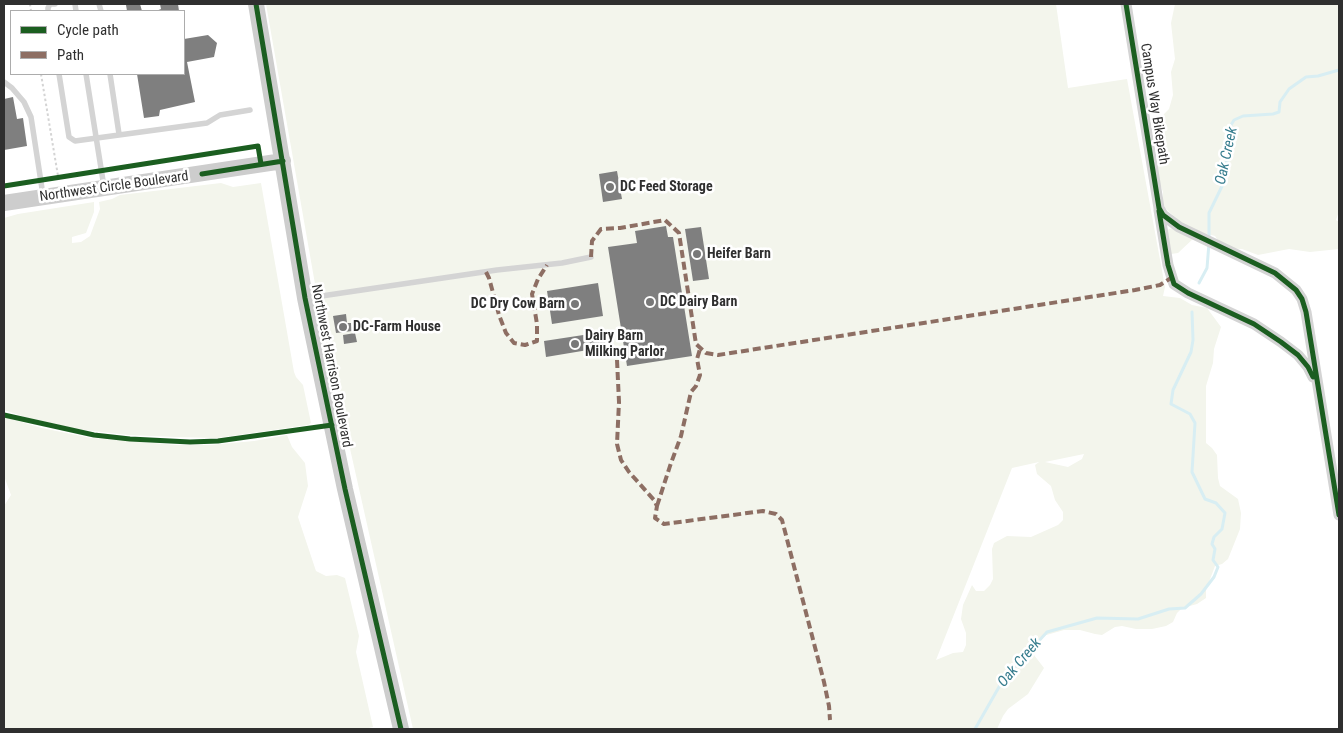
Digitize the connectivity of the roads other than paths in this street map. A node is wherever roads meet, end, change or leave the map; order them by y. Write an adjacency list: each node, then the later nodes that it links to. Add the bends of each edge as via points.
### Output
1 (55, 4): 4 (lane, via 50,4)
2 (256, 4): 12 (main road, Northwest Harrison Boulevard)
3 (1126, 4): 16 (street, Campus Way Bikepath)
4 (48, 10)
5 (58, 75): 11 (lane, via 69,137 75,141)
6 (86, 75): 11 (lane)
7 (110, 75): 10 (lane)
8 (4, 82): 14 (lane, via 24,102 30,117)
9 (250, 110): 10 (lane, via 220,115 207,123)
10 (119, 134): 11 (lane)
11 (96, 138): 13 (lane)
12 (283, 161): 13 (main road, Northwest Circle Boulevard); 18 (main road, Northwest Harrison Boulevard)
13 (104, 187): 14 (main road, Northwest Circle Boulevard, via 60,186)
14 (43, 197): 15 (main road, Northwest Circle Boulevard)
15 (4, 203)
16 (1159, 208): 19 (street, Campus Way Bikepath, via 1174,284 1254,324 1281,342 1308,367); 19 (street, Campus Way Bikepath, via 1168,220 1194,236 1275,273 1296,290 1306,312)
17 (591, 257): 18 (lane)
18 (306, 298): 21 (main road, Northwest Harrison Boulevard, via 345,489)
19 (1317, 386): 20 (street, Campus Way Bikepath)
20 (1339, 515)
21 (402, 729)

